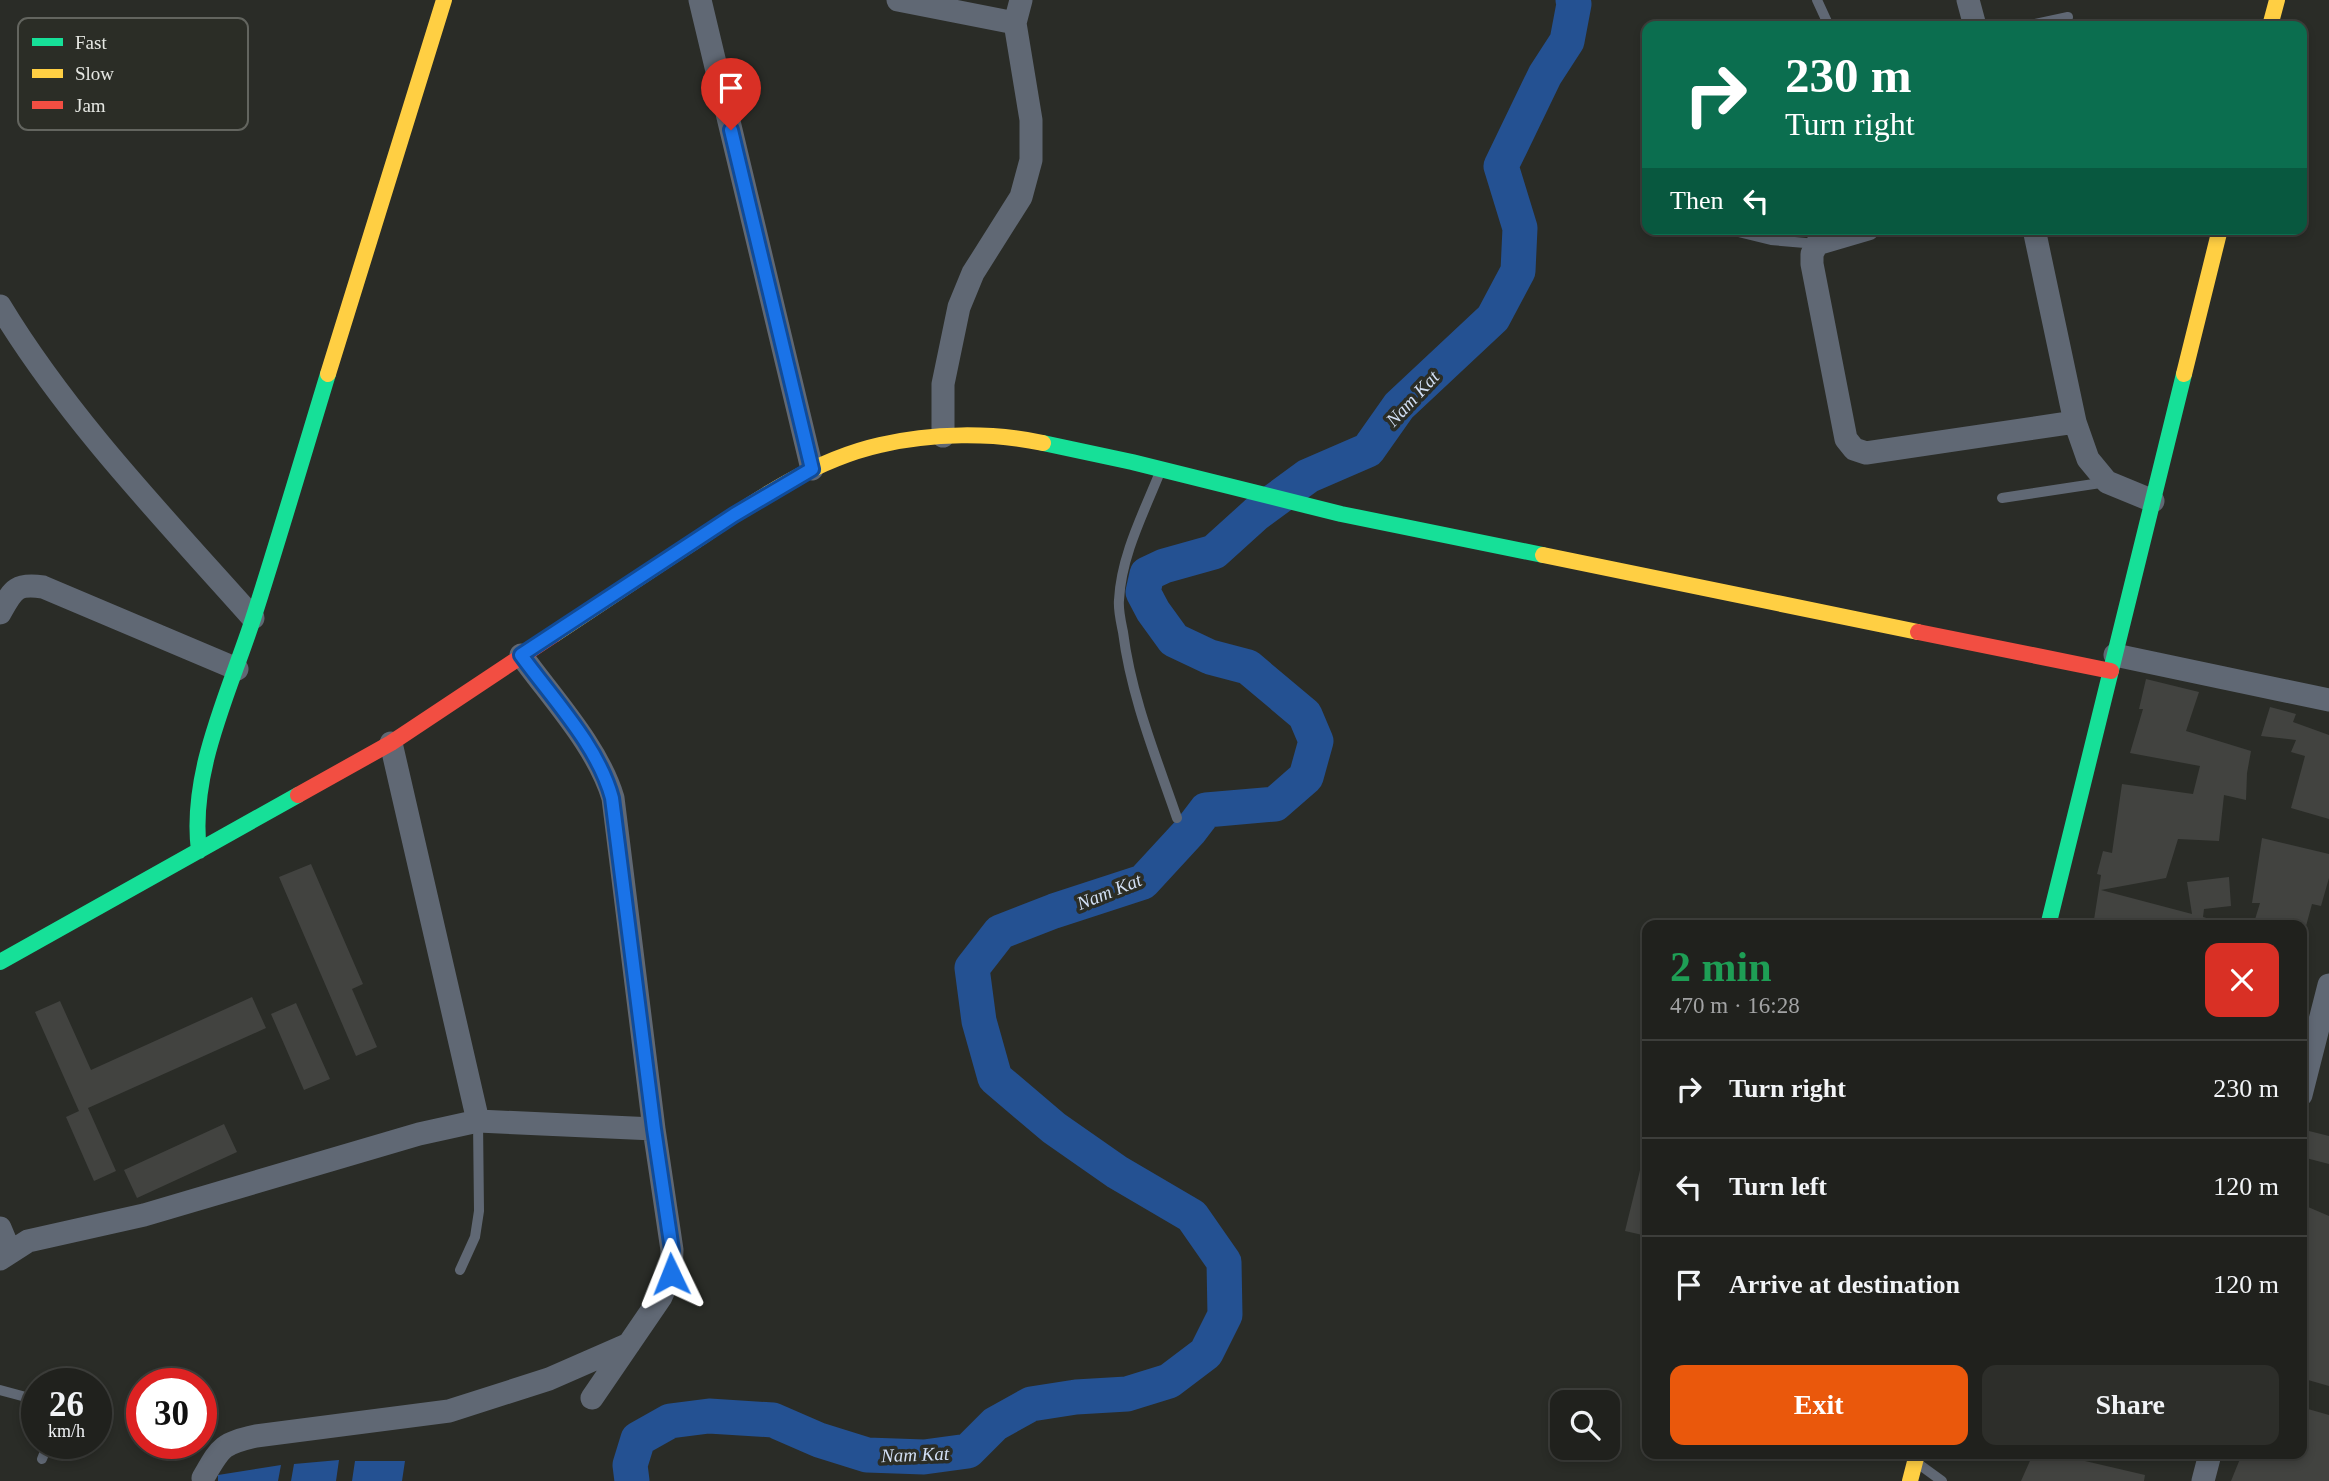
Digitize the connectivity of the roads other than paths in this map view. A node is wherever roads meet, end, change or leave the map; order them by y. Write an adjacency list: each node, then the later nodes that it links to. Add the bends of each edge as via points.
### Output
1 (444, 0): 28 (main road)
2 (700, 0): 22 (street)
3 (898, 0): 13 (street)
4 (1021, 0): 13 (street)
5 (1817, 0): 9 (lane)
6 (1968, 0): 10 (street)
7 (2277, 0): 12 (main road)
8 (2068, 17): 11 (lane)
9 (1827, 21)
10 (1974, 21)
11 (2049, 21)
12 (2271, 21)
13 (1016, 23): 21 (street, via 1031,120 1031,160 1021,197 973,273 959,307 943,384)
14 (1751, 235): 18 (lane)
15 (1848, 235): 18 (street)
16 (2035, 235): 20 (street)
17 (2219, 235): 26 (main road)
18 (1818, 244): 20 (street, via 1812,264 1846,439 1854,449 1866,453)
19 (0, 306): 28 (street, via 26,347 118,465)
20 (2076, 422): 24 (street, via 2088,458)
21 (943, 436): 22 (main road, via 879,445); 23 (main road, via 1020,438)
22 (812, 469): 29 (main road)
23 (1161, 469): 30 (main road, via 1342,514); 34 (lane, via 1131,547 1118,602 1127,664)
24 (2107, 482): 25 (lane); 26 (street)
25 (2002, 498)
26 (2153, 500): 30 (main road)
27 (0, 613): 31 (street, via 12,590 26,585 43,587)
28 (253, 618): 31 (main road)
29 (521, 655): 33 (main road); 42 (street, via 607,777)
30 (2113, 663): 32 (street); 36 (main road)
31 (237, 669): 35 (main road, via 205,762 197,806)
32 (2329, 700)
33 (391, 743): 35 (main road); 41 (street)
34 (1177, 818)
35 (199, 851): 37 (main road)
36 (2049, 920)
37 (0, 962)
38 (2329, 985): 39 (street)
39 (2326, 1010): 40 (street)
40 (2307, 1075)
41 (478, 1121): 42 (street); 44 (street, via 144,1215 28,1241); 45 (lane, via 479,1211 475,1237)
42 (654, 1129): 46 (street, via 672,1250 671,1274)
43 (0, 1228): 44 (street)
44 (5, 1255)
45 (460, 1270)
46 (629, 1344): 49 (street); 53 (street, via 549,1380 449,1411 229,1442)
47 (0, 1390): 48 (lane)
48 (21, 1396)
49 (592, 1398)
50 (1916, 1459): 54 (main road)
51 (1917, 1459): 55 (lane)
52 (2209, 1459): 56 (street)
53 (203, 1478)
54 (1910, 1481)
55 (1942, 1481)
56 (2203, 1481)

